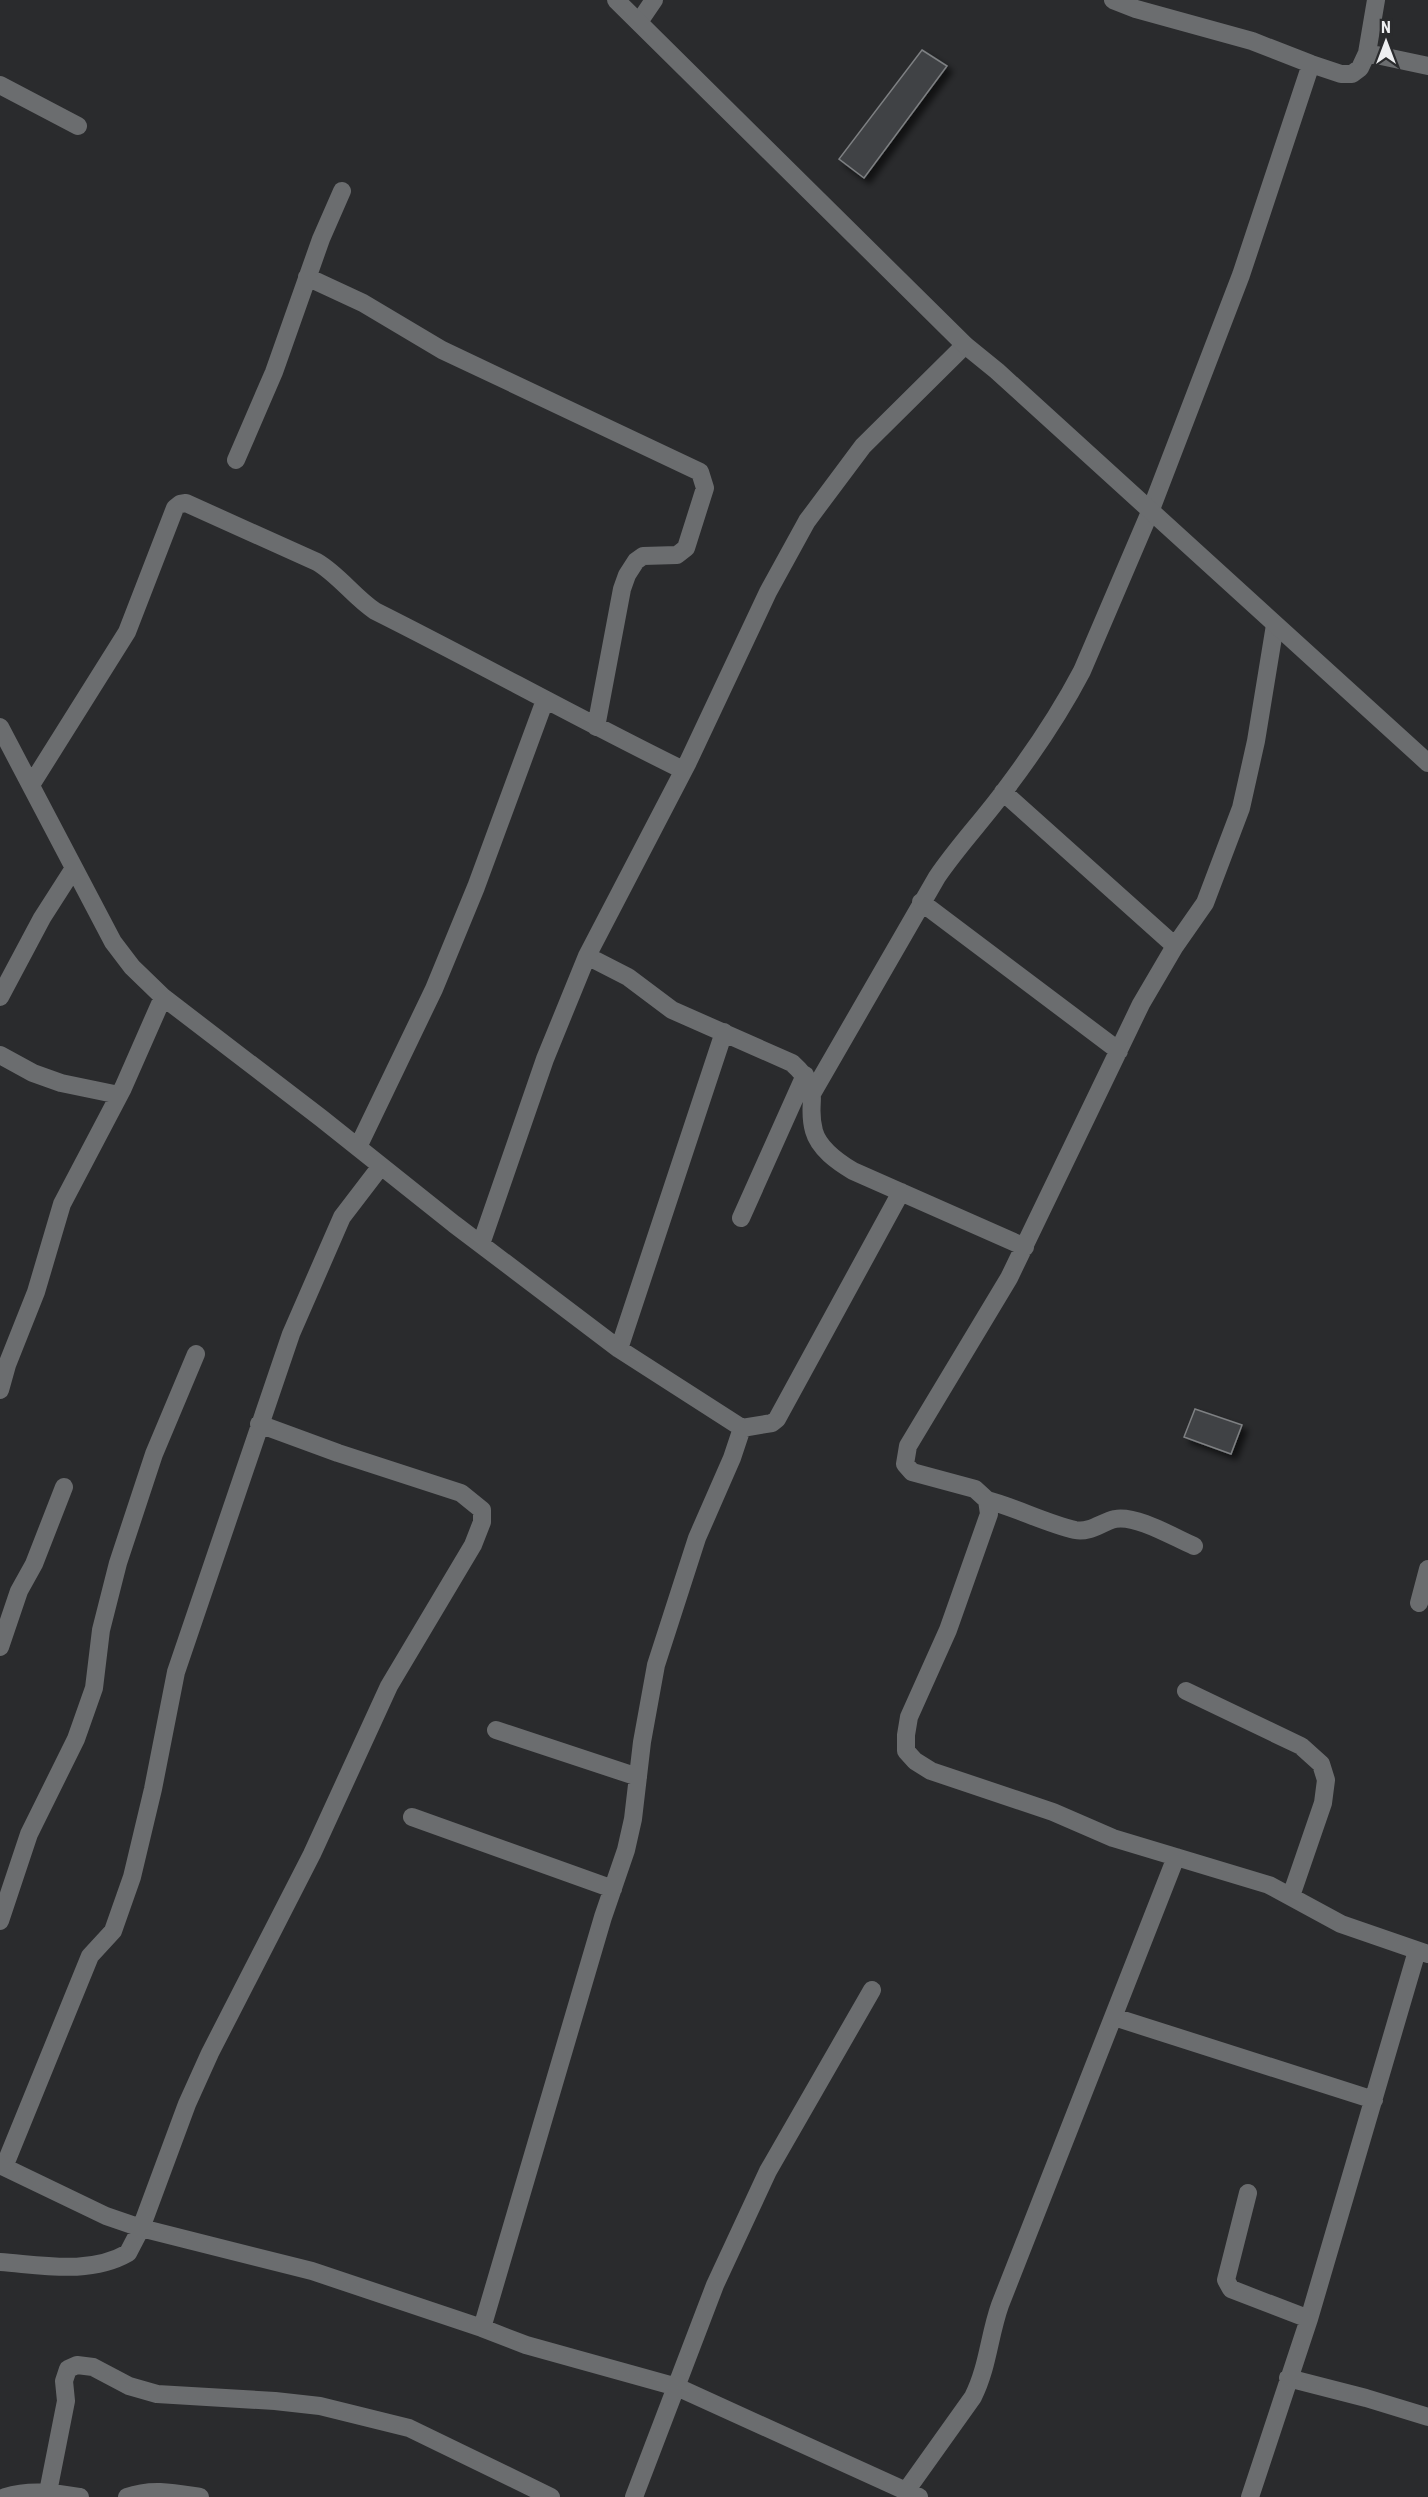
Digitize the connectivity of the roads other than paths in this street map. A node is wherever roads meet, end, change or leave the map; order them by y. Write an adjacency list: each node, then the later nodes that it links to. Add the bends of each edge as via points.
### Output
1 (616, 0): 5 (street)
2 (654, 0): 5 (street)
3 (1113, 0): 7 (street, via 1252,41)
4 (1376, 0): 6 (street)
5 (639, 22): 13 (street)
6 (1367, 53): 7 (street, via 1360,68 1352,74); 8 (street)
7 (1311, 64): 15 (street, via 1241,275)
8 (1428, 66)
9 (0, 85): 10 (street)
10 (78, 126)
11 (342, 190): 12 (street)
12 (307, 277): 14 (street, via 274,372); 19 (street, via 363,303 442,350 700,472 705,488 686,548 677,555 643,556 627,575)
13 (965, 345): 15 (street); 21 (street, via 862,446 807,521 768,592)
14 (236, 460)
15 (1150, 512): 16 (street); 23 (street, via 1069,696)
16 (1275, 625): 20 (street); 26 (street, via 1241,808 1205,903)
17 (544, 700): 19 (street); 22 (street, via 490,668 375,611 326,567 186,503 175,508 127,632); 36 (street, via 434,989)
18 (0, 727): 22 (street)
19 (596, 727): 21 (street)
20 (1428, 763)
21 (683, 770): 27 (street)
22 (31, 785): 24 (street)
23 (1004, 792): 25 (street, via 959,845); 26 (street)
24 (74, 868): 28 (street); 29 (street, via 113,942 132,968)
25 (921, 902): 31 (street); 34 (street)
26 (1175, 946): 31 (street)
27 (587, 956): 30 (street, via 628,977 672,1010); 40 (street, via 545,1059)
28 (0, 997)
29 (163, 997): 35 (street); 36 (street)
30 (724, 1032): 33 (street, via 792,1063); 42 (street)
31 (1119, 1050): 41 (street)
32 (0, 1055): 35 (street, via 61,1083)
33 (805, 1075): 34 (street); 39 (street)
34 (813, 1092): 38 (street, via 812,1115 819,1142 838,1162)
35 (119, 1095): 44 (street, via 62,1204 36,1292)
36 (358, 1147): 37 (street)
37 (381, 1166): 40 (street); 45 (street, via 342,1217 291,1334)
38 (901, 1192): 41 (street); 46 (street, via 777,1419)
39 (741, 1218)
40 (481, 1244): 42 (street)
41 (1024, 1247): 48 (street, via 908,1446 905,1464 912,1472 975,1489)
42 (620, 1349): 46 (street)
43 (196, 1354): 60 (street, via 154,1454 118,1563 101,1630 94,1688 76,1739 29,1834)
44 (0, 1390)
45 (259, 1424): 65 (street, via 176,1672 132,1877 113,1931 90,1956); 67 (street, via 462,1493 482,1510 482,1522 473,1545 389,1686 312,1854 215,2043 187,2104)
46 (742, 1428): 55 (street, via 697,1538 656,1665)
47 (64, 1487): 52 (street, via 34,1564 19,1591)
48 (987, 1500): 49 (street, via 1078,1530 1117,1519 1133,1520); 57 (street, via 989,1514 948,1630 909,1717 906,1751 931,1771)
49 (1194, 1546)
50 (1428, 1569): 51 (street)
51 (1419, 1603)
52 (0, 1647)
53 (1186, 1691): 59 (street, via 1301,1746 1321,1764 1326,1780 1323,1803)
54 (496, 1730): 55 (street)
55 (638, 1777): 58 (street, via 626,1850)
56 (412, 1817): 58 (street)
57 (1176, 1857): 59 (street, via 1269,1885); 63 (street)
58 (613, 1889): 70 (street)
59 (1291, 1896): 61 (street, via 1341,1924)
60 (0, 1921)
61 (1423, 1952): 64 (street)
62 (872, 1990): 72 (street, via 768,2171 715,2286)
63 (1114, 2017): 64 (street); 75 (street, via 993,2324 981,2381)
64 (1374, 2100): 69 (street)
65 (2, 2166): 67 (street, via 106,2216)
66 (1248, 2193): 69 (street, via 1226,2280 1231,2289)
67 (141, 2228): 68 (street, via 128,2253 100,2264); 70 (street, via 312,2271)
68 (0, 2262)
69 (1309, 2319): 71 (street)
70 (482, 2328): 72 (street, via 526,2345)
71 (1288, 2378): 73 (street); 82 (street)
72 (677, 2387): 75 (street); 76 (street)
73 (1428, 2417)
74 (48, 2492): 77 (street); 78 (street); 81 (street, via 66,2401 64,2381 69,2369 76,2365 93,2367 129,2386 157,2394 320,2406 409,2428)
75 (912, 2494)
76 (636, 2496)
77 (5, 2497)
78 (80, 2497)
79 (127, 2497): 80 (street, via 158,2491)
80 (200, 2497)
81 (551, 2497)
82 (1250, 2497)

